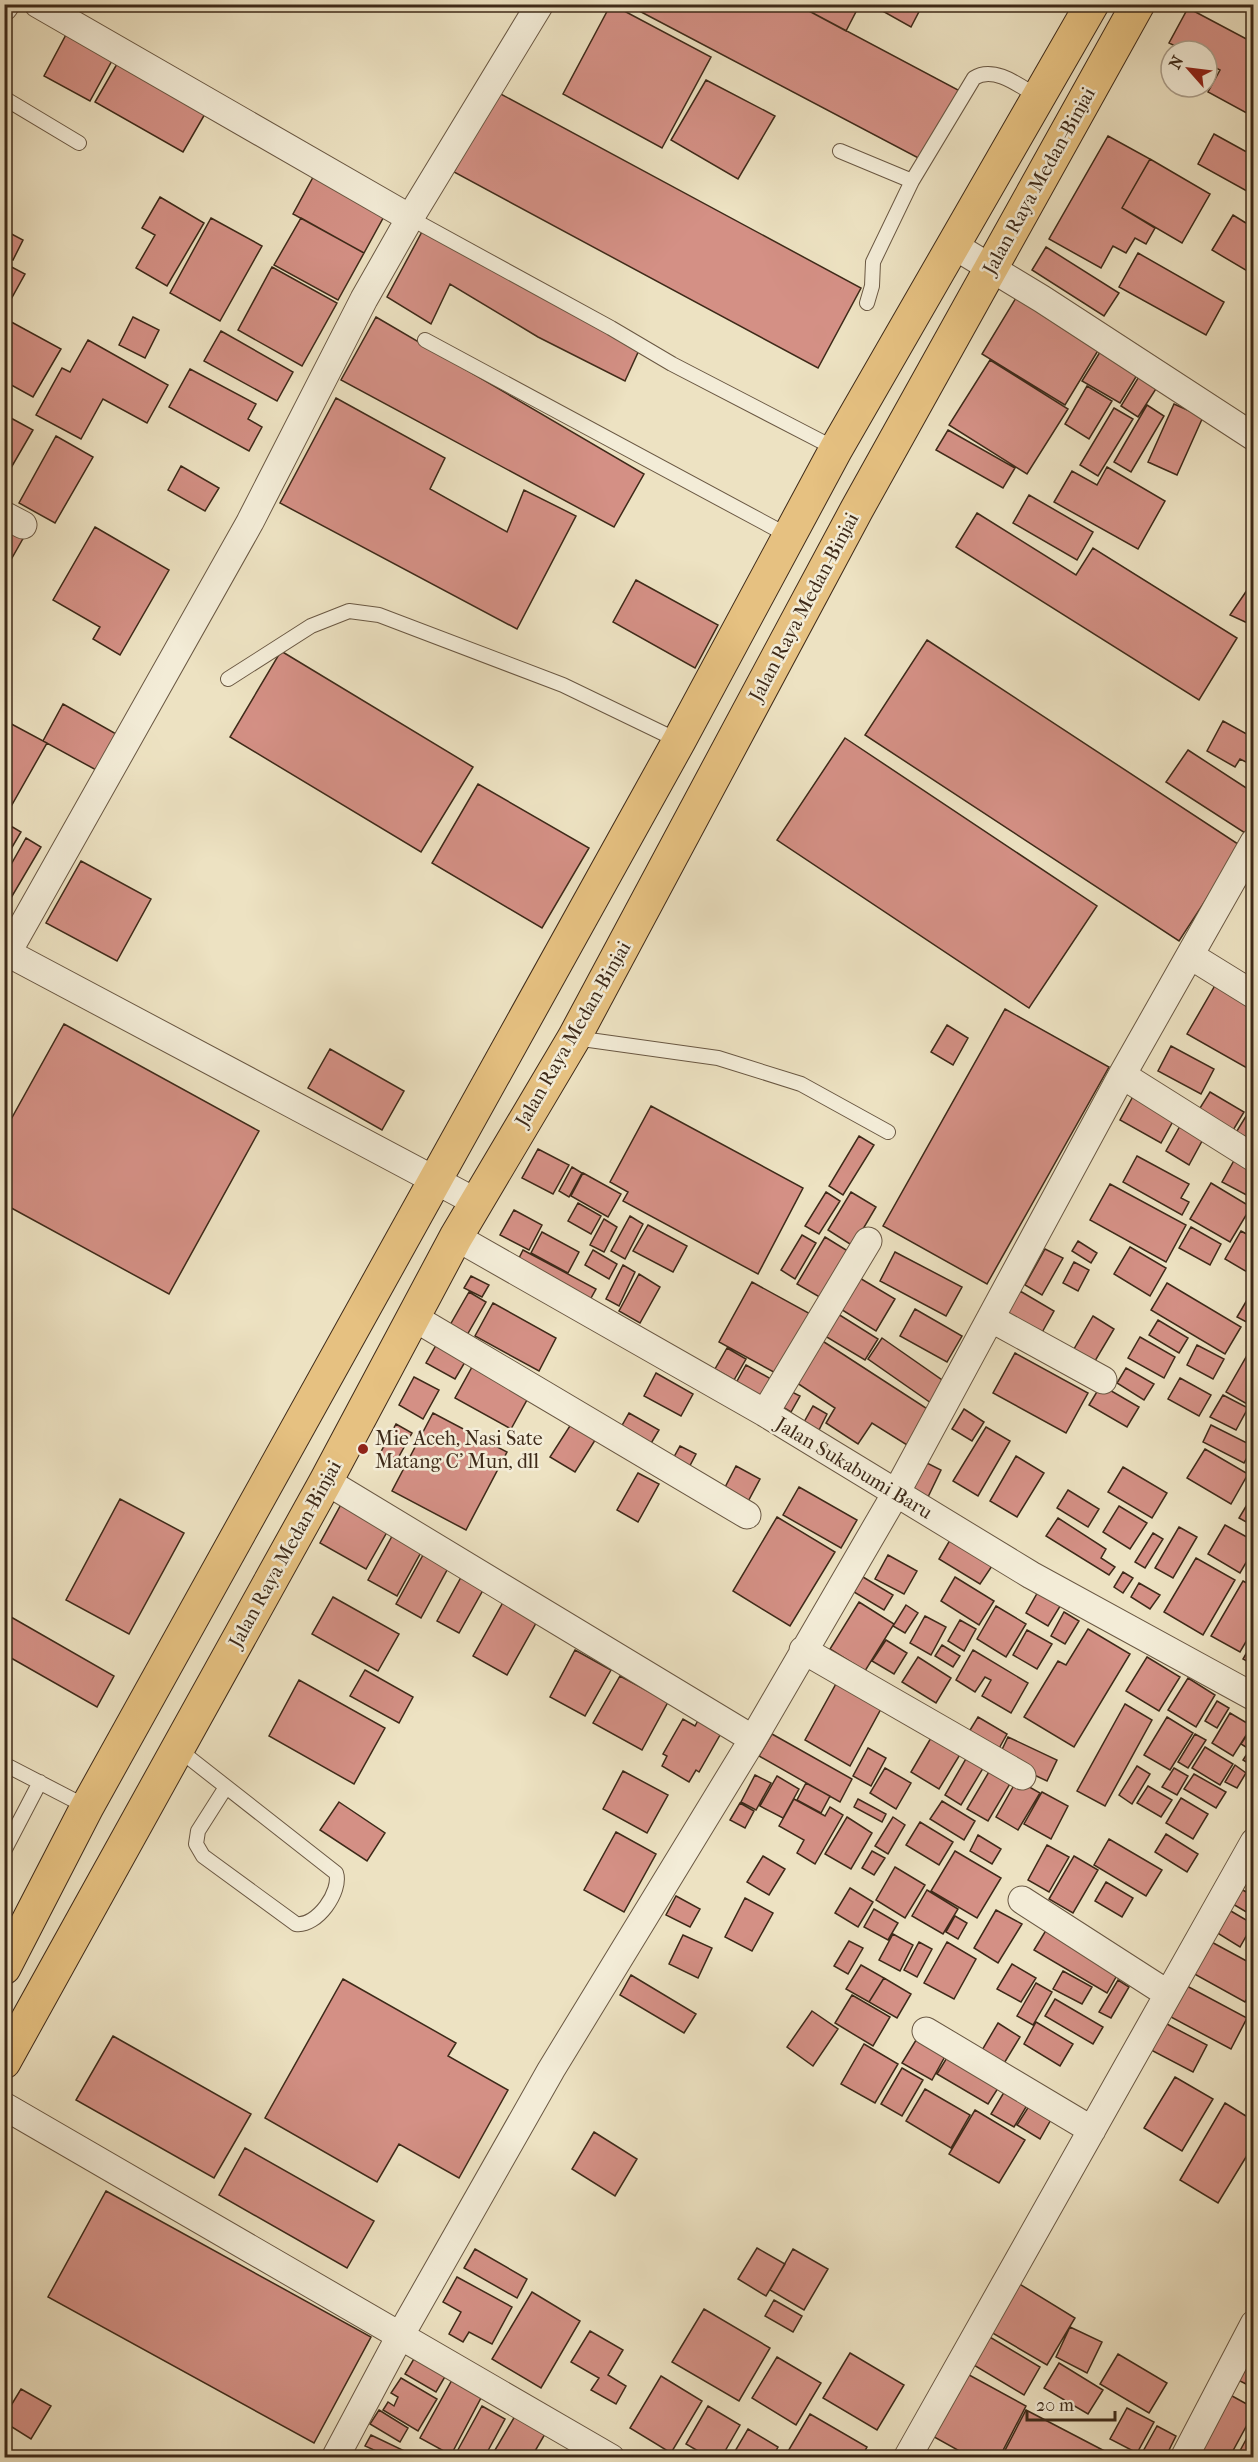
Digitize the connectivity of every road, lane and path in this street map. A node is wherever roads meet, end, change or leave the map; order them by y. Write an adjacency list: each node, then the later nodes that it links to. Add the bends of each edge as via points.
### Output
1 (38, 4): 10 (street)
2 (540, 4): 10 (street)
3 (1092, 4): 5 (highway, Jalan Raya Medan-Binjai)
4 (1138, 4): 12 (highway, Jalan Raya Medan-Binjai)
5 (1038, 97): 9 (lane, via 996,74 982,73 974,78); 11 (highway, Jalan Raya Medan-Binjai)
6 (4, 98): 7 (lane)
7 (79, 143)
8 (840, 151): 9 (lane)
9 (912, 181): 13 (lane, via 873,262)
10 (410, 218): 16 (lane, via 672,364); 23 (street, via 250,522)
11 (953, 245): 12 (street); 16 (highway, Jalan Raya Medan-Binjai)
12 (991, 268): 15 (street); 18 (highway, Jalan Raya Medan-Binjai)
13 (867, 303)
14 (425, 340): 19 (lane)
15 (1254, 438)
16 (836, 449): 17 (highway, Jalan Raya Medan-Binjai)
17 (817, 488): 18 (highway); 19 (highway, Jalan Raya Medan-Binjai)
18 (857, 509): 26 (highway, Jalan Raya Medan-Binjai)
19 (790, 537): 21 (highway, Jalan Raya Medan-Binjai)
20 (228, 679): 21 (lane, via 311,626 350,611 378,615 563,685)
21 (679, 741): 30 (highway, Jalan Raya Medan-Binjai)
22 (1254, 842): 24 (street)
23 (6, 954): 30 (street)
24 (1191, 956): 25 (street); 27 (street)
25 (1254, 995)
26 (574, 1038): 28 (lane, via 718,1058 801,1084); 31 (highway, Jalan Raya Medan-Binjai)
27 (1122, 1075): 29 (street); 35 (street)
28 (888, 1132)
29 (1254, 1158)
30 (436, 1178): 31 (street); 49 (highway, Jalan Raya Medan-Binjai)
31 (476, 1202): 32 (highway, Jalan Raya Medan-Binjai)
32 (456, 1237): 34 (highway, Jalan Raya Medan-Binjai); 37 (street, Jalan Sukabumi Baru)
33 (868, 1241): 37 (street)
34 (413, 1317): 38 (highway, Jalan Raya Medan-Binjai); 40 (street)
35 (992, 1319): 36 (street); 39 (street)
36 (1103, 1380)
37 (765, 1413): 39 (street, Jalan Sukabumi Baru)
38 (326, 1481): 43 (street); 44 (highway, Jalan Raya Medan-Binjai)
39 (896, 1493): 41 (street); 42 (street, Jalan Sukabumi Baru, via 1031,1575)
40 (747, 1515)
41 (803, 1650): 43 (street); 46 (street)
42 (1254, 1697)
43 (753, 1739): 60 (street, via 551,2070)
44 (178, 1749): 48 (lane); 56 (highway, Jalan Raya Medan-Binjai)
45 (4, 1764): 47 (lane)
46 (1022, 1776)
47 (40, 1782): 49 (lane); 51 (lane)
48 (226, 1786): 48 (lane, via 198,1832 196,1844 203,1856 296,1924 314,1922 336,1889 336,1873)
49 (87, 1807): 53 (highway, Jalan Raya Medan-Binjai)
50 (1254, 1842): 54 (street)
51 (4, 1851)
52 (1022, 1900): 54 (street)
53 (4, 1968)
54 (1168, 1994): 58 (street)
55 (926, 2031): 58 (street)
56 (4, 2061)
57 (4, 2106): 60 (street)
58 (1092, 2130): 63 (street)
59 (1254, 2324): 64 (street)
60 (399, 2336): 61 (street); 62 (street)
61 (335, 2457)
62 (611, 2457)
63 (907, 2457)
64 (1184, 2457)

